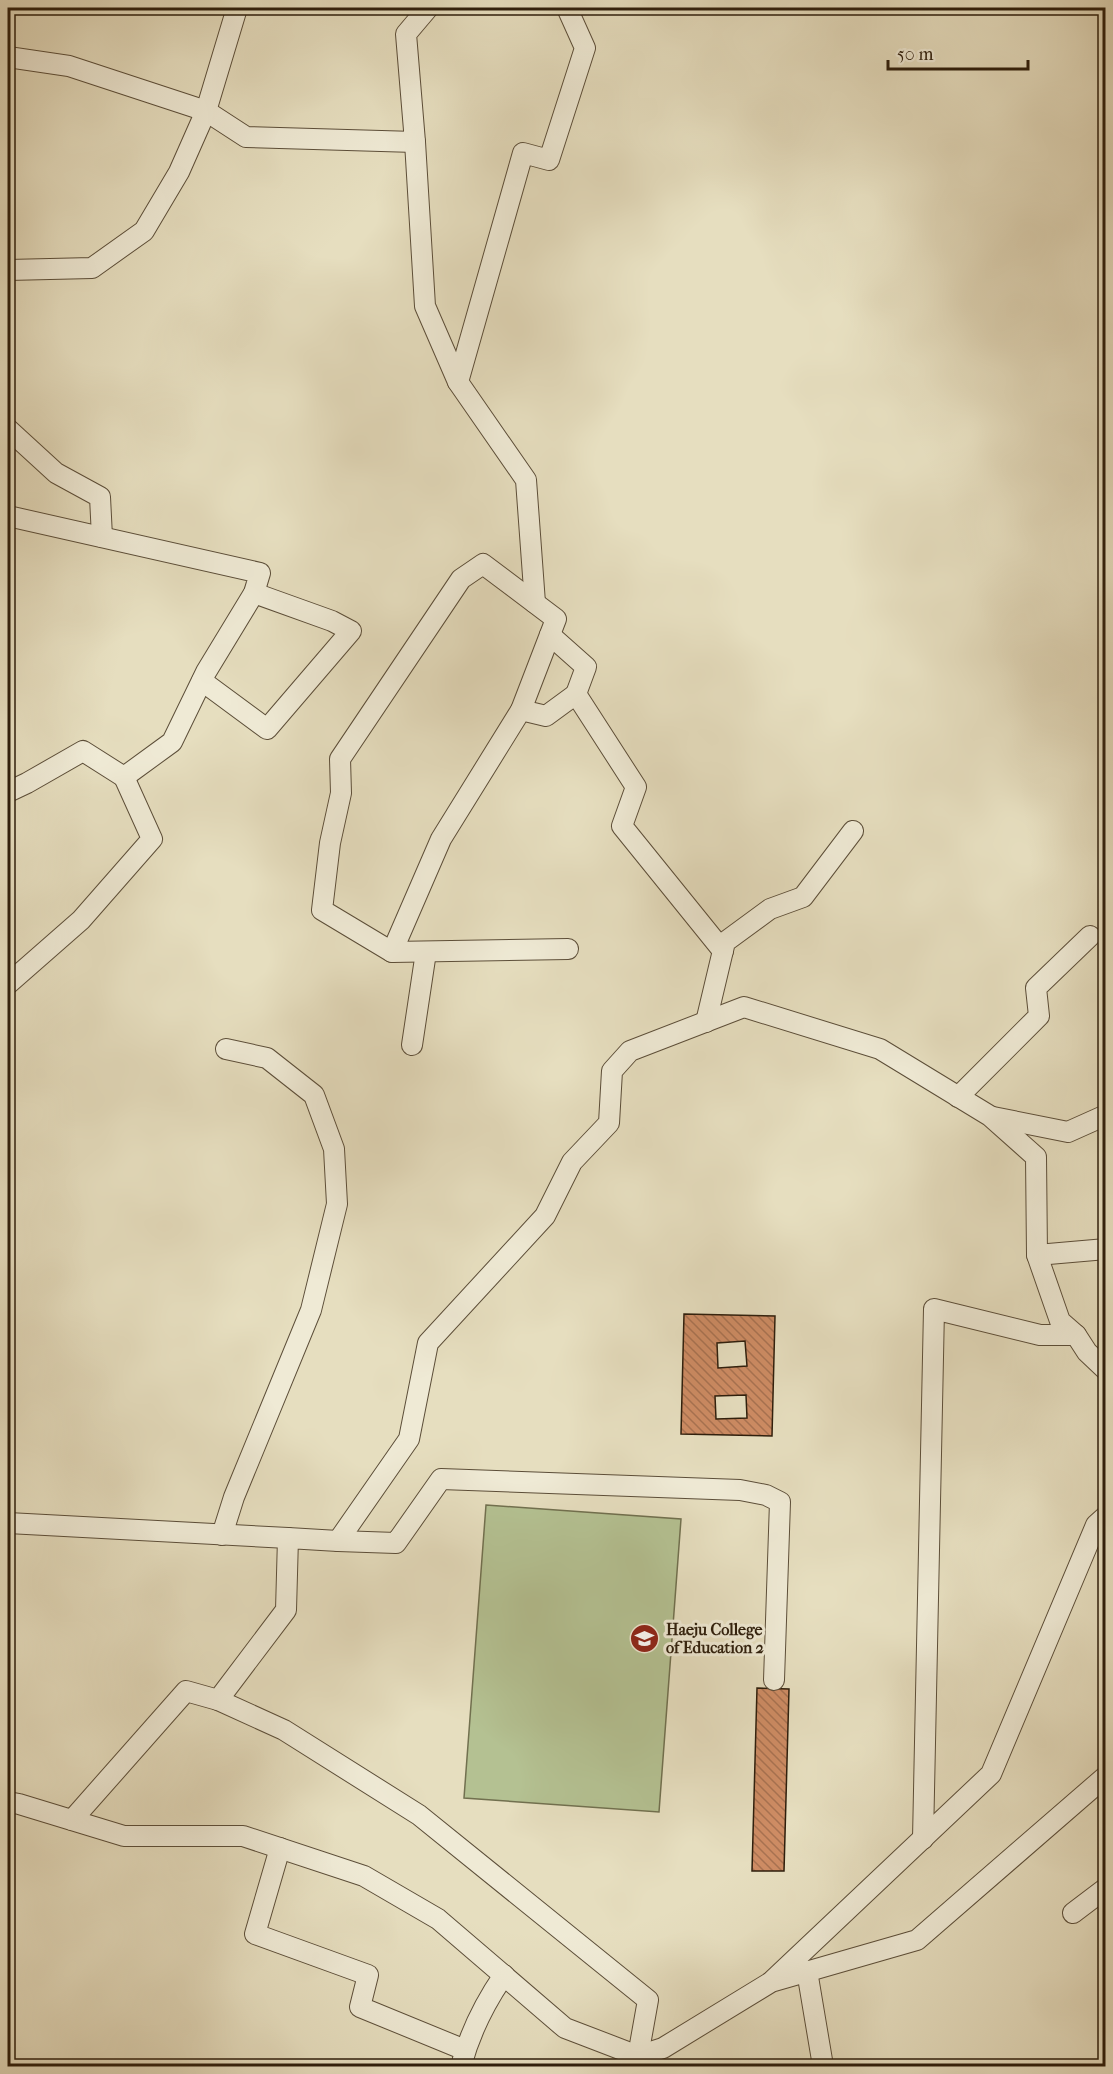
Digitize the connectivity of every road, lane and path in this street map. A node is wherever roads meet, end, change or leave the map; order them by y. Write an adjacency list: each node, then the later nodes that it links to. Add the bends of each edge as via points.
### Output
1 (237, 8): 5 (street)
2 (428, 8): 6 (street, via 406,34)
3 (567, 8): 8 (street, via 585,48 549,160 523,153)
4 (8, 57): 5 (street, via 69,66)
5 (206, 111): 6 (street, via 246,137); 7 (street, via 179,172 144,231 92,268)
6 (416, 142): 8 (street, via 425,306)
7 (8, 270)
8 (458, 382): 13 (street, via 526,480)
9 (8, 429): 11 (street, via 56,473 100,497)
10 (8, 516): 11 (street)
11 (102, 537): 12 (street, via 260,573)
12 (254, 592): 15 (street); 15 (street, via 351,631 267,729)
13 (535, 603): 14 (street, via 556,619); 24 (street, via 483,564 461,579 340,759 341,793 322,910)
14 (550, 635): 16 (street, via 586,667); 17 (street)
15 (202, 681): 18 (street, via 172,742)
16 (576, 694): 17 (street, via 546,716); 23 (street, via 636,787 622,826)
17 (521, 710): 24 (street, via 441,839)
18 (124, 777): 19 (street, via 83,752); 26 (street, via 152,839 81,920)
19 (8, 792)
20 (853, 831): 23 (street, via 803,897 770,909 725,942)
21 (1090, 936): 30 (street, via 1036,988 1040,1016)
22 (568, 949): 25 (street)
23 (723, 951): 27 (street)
24 (392, 952): 25 (street)
25 (426, 952): 28 (street)
26 (8, 984)
27 (706, 1022): 30 (street, via 744,1007 880,1049); 41 (street, via 630,1051 612,1071 609,1123 572,1162 545,1216 428,1343 409,1439)
28 (412, 1045)
29 (226, 1049): 39 (street, via 267,1058 314,1095 333,1149 337,1204 310,1310)
30 (958, 1097): 32 (street)
31 (1106, 1115): 32 (street, via 1068,1132)
32 (990, 1116): 34 (street, via 1036,1157)
33 (1106, 1249): 34 (street)
34 (1037, 1255): 35 (street, via 1060,1321)
35 (1076, 1335): 36 (street); 47 (street, via 1040,1335 934,1309)
36 (1106, 1370)
37 (1106, 1516): 47 (street, via 1096,1525 991,1774)
38 (8, 1523): 39 (street)
39 (222, 1534): 40 (street)
40 (288, 1538): 41 (street); 43 (street, via 286,1610)
41 (338, 1541): 42 (street, via 396,1543 441,1479 728,1490 766,1495 780,1502)
42 (774, 1680)
43 (218, 1700): 46 (street, via 186,1691); 54 (street, via 284,1730 419,1815 648,2000)
44 (1106, 1776): 51 (street, via 917,1940)
45 (8, 1802): 46 (street)
46 (72, 1820): 48 (street, via 124,1836 243,1836)
47 (923, 1839): 53 (street)
48 (280, 1848): 52 (street, via 364,1876 438,1919); 55 (street, via 255,1934 368,1975 360,2007)
49 (1106, 1888): 50 (street)
50 (1073, 1913)
51 (807, 1971): 53 (street); 56 (street)
52 (504, 1975): 54 (street, via 565,2028); 55 (street, via 484,2005)
53 (771, 1982): 54 (street, via 663,2048)
54 (638, 2056)
55 (463, 2058)
56 (823, 2067)

